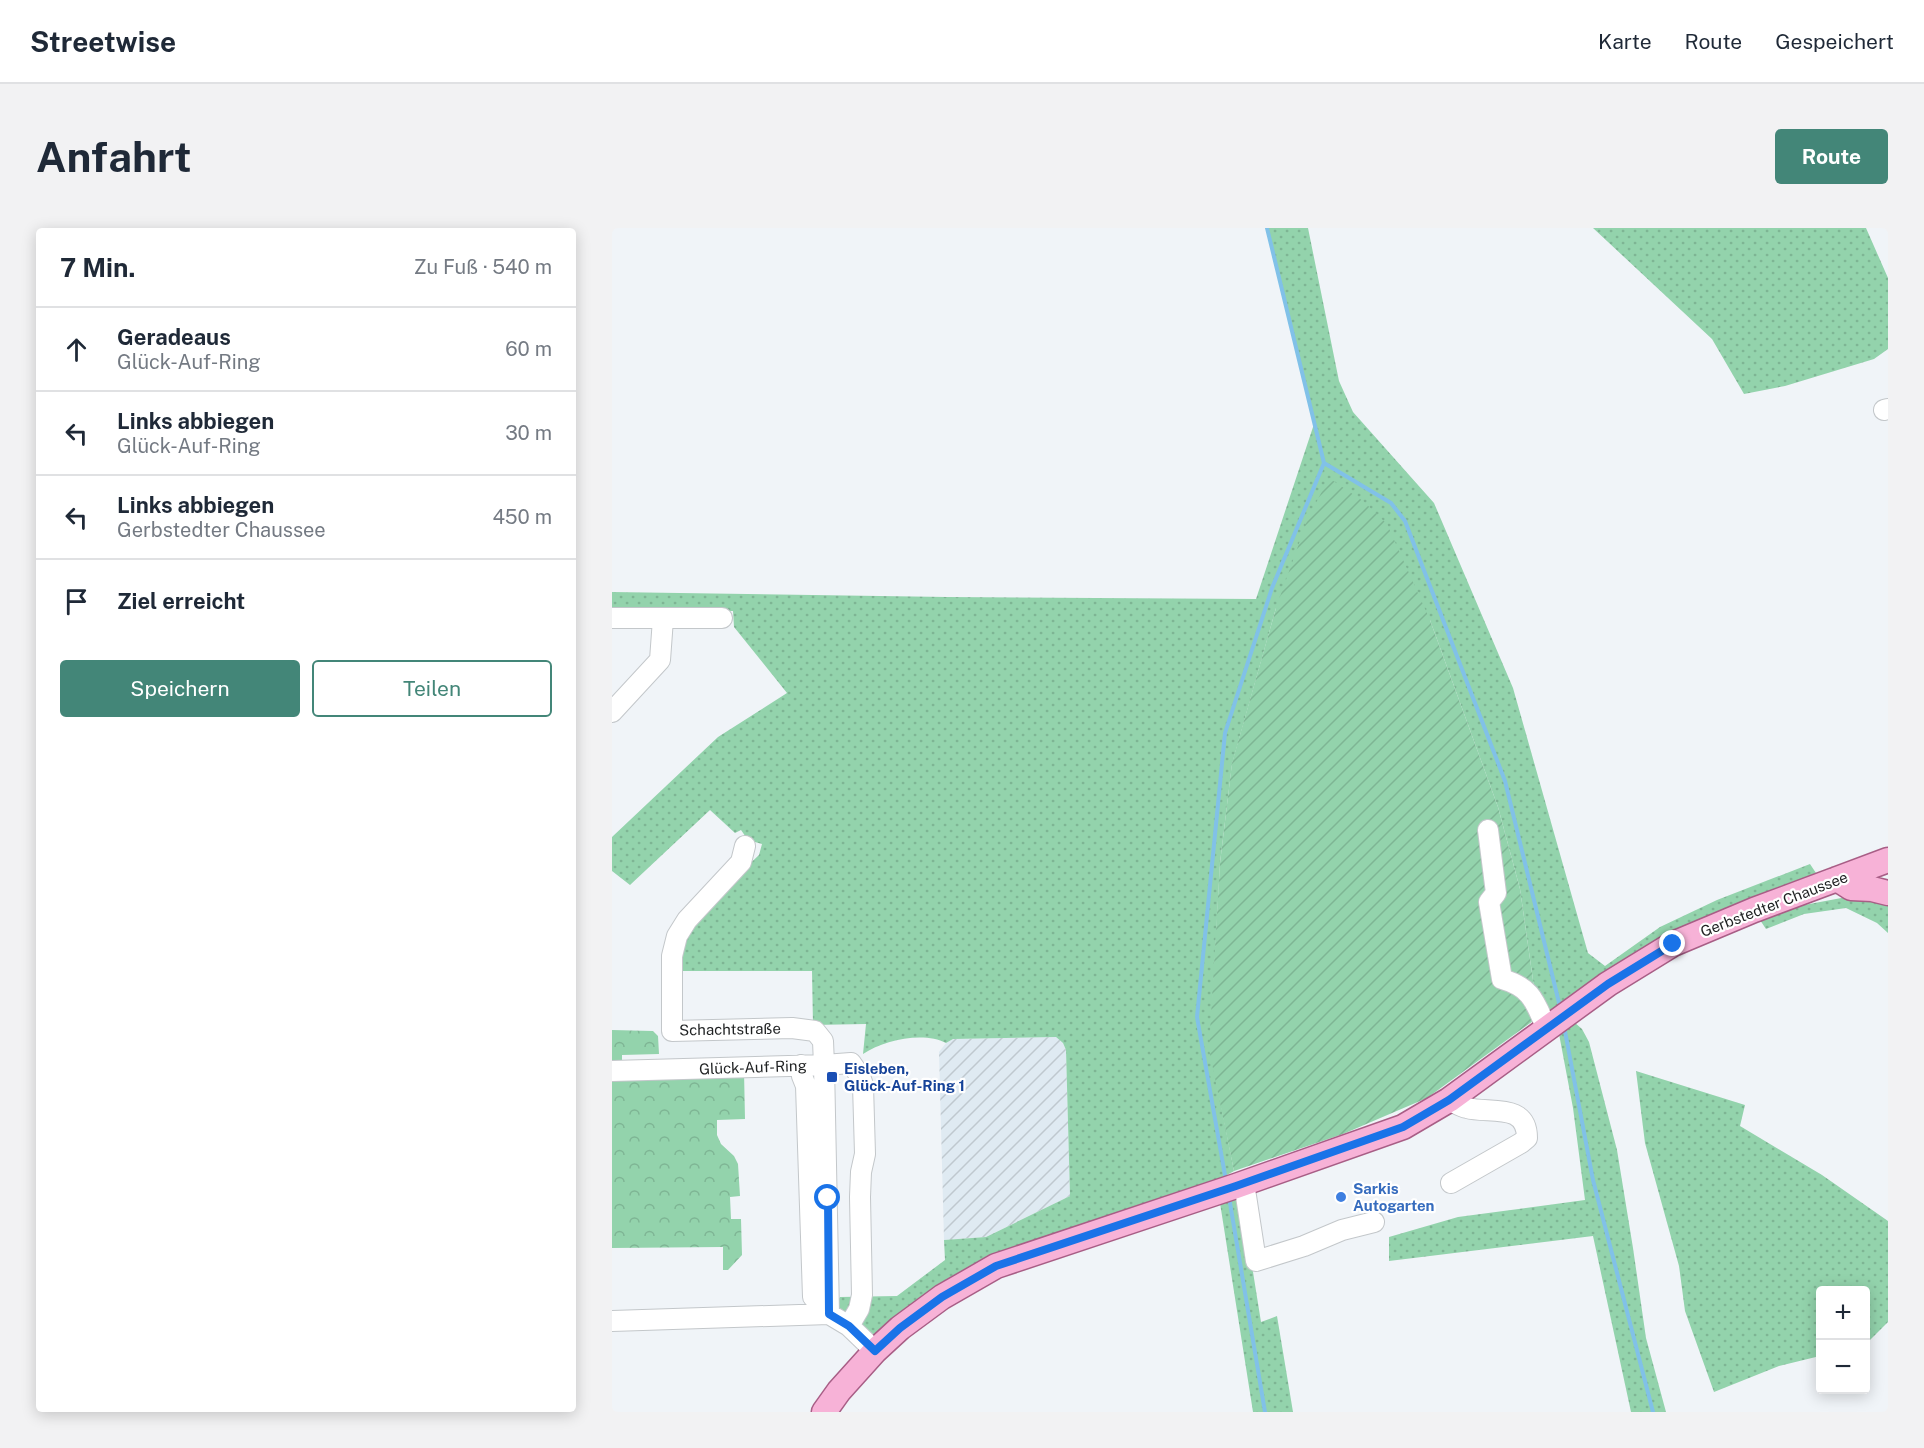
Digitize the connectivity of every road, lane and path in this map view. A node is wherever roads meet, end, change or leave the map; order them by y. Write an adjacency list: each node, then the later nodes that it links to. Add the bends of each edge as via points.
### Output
1 (612, 618): 3 (street)
2 (722, 618): 3 (street)
3 (663, 619): 4 (street, via 660,660)
4 (612, 712)
5 (1488, 830): 10 (street, via 1496,893 1489,902 1502,979 1531,994)
6 (745, 846): 12 (street, Schachtstraße, via 741,862 677,936 672,956 672,1031 815,1031 823,1041)
7 (1888, 860): 8 (main road, Gerbstedter Chaussee)
8 (1837, 879): 9 (main road, via 1851,888); 10 (main road, Gerbstedter Chaussee, via 1673,944 1628,970)
9 (1888, 893)
10 (1558, 1021): 14 (main road, Gerbstedter Chaussee)
11 (801, 1065): 12 (street, Glück-Auf-Ring); 13 (street, Glück-Auf-Ring); 18 (street, via 807,1096 813,1297)
12 (824, 1065): 18 (street, Glück-Auf-Ring); 20 (street, via 851,1063 863,1084 862,1303)
13 (612, 1071)
14 (1449, 1100): 15 (street, via 1466,1108 1518,1115 1527,1127 1527,1138 1521,1143); 16 (main road, Gerbstedter Chaussee, via 1403,1127)
15 (1451, 1183)
16 (1233, 1187): 17 (street, via 1256,1261); 21 (main road, Gerbstedter Chaussee, via 996,1266 942,1297)
17 (1374, 1222)
18 (829, 1314): 19 (street); 20 (street)
19 (612, 1321)
20 (849, 1326): 21 (street)
21 (875, 1351): 22 (main road, Gerbstedter Chaussee)
22 (824, 1412)

